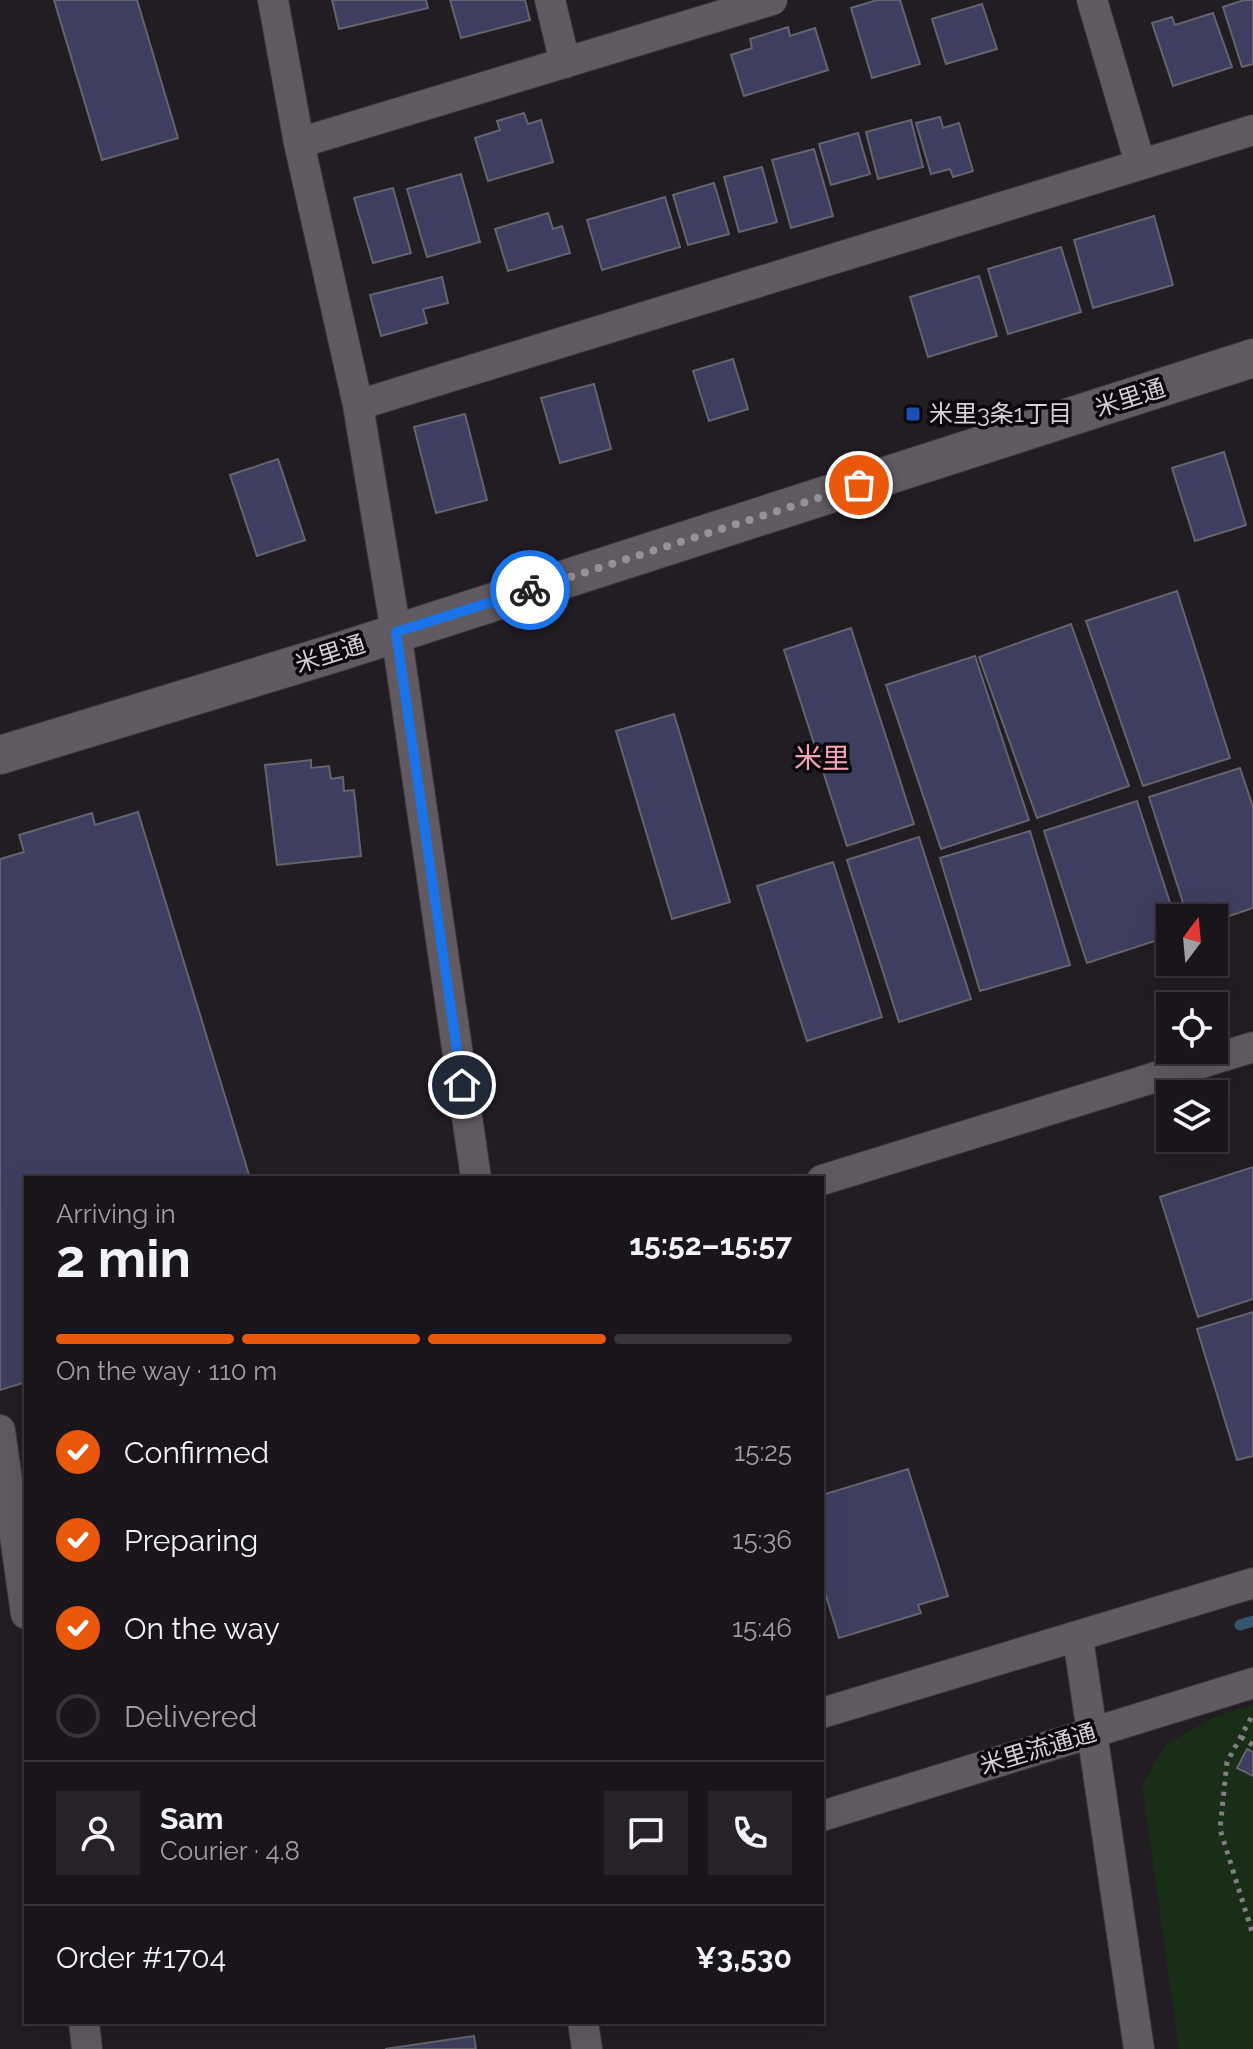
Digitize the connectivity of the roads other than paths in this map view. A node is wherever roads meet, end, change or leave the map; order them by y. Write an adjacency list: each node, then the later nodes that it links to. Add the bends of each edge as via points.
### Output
1 (273, 0): 7 (street)
2 (550, 0): 5 (street)
3 (772, 0): 5 (street)
4 (1092, 0): 8 (street)
5 (565, 63): 7 (street)
6 (1253, 130): 8 (street)
7 (299, 143): 10 (street)
8 (1140, 163): 10 (street)
9 (1253, 358): 11 (street, 米里通)
10 (358, 405): 11 (street)
11 (396, 632): 12 (street, 米里通); 14 (street)
12 (0, 755)
13 (1253, 1047): 15 (street)
14 (476, 1176)
15 (824, 1179)
16 (24, 1423): 17 (street)
17 (0, 1430): 19 (street)
18 (1253, 1583): 20 (street)
19 (24, 1600)
20 (1078, 1638): 22 (street); 23 (street)
21 (1253, 1683): 23 (street, 米里流通通)
22 (824, 1712)
23 (1090, 1733): 24 (street, 米里流通通); 29 (street)
24 (824, 1815)
25 (84, 2024): 27 (street)
26 (583, 2024): 28 (street)
27 (87, 2049)
28 (587, 2049)
29 (1139, 2049)

